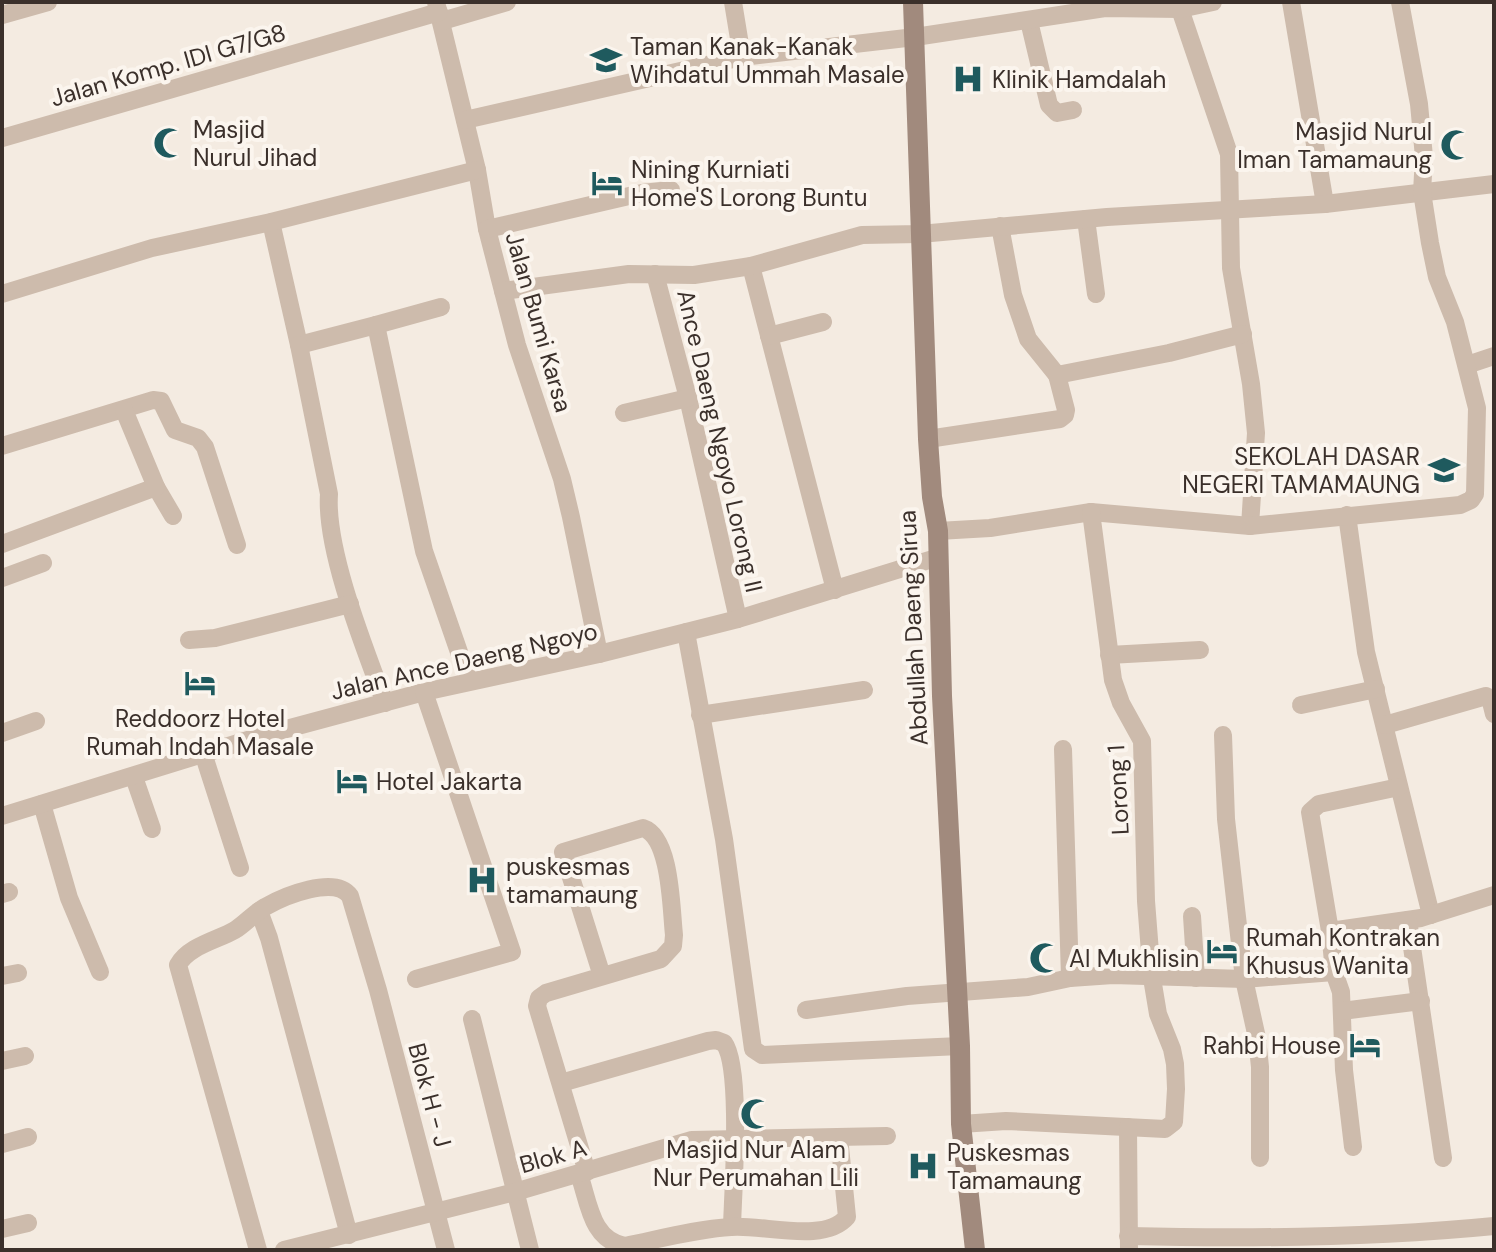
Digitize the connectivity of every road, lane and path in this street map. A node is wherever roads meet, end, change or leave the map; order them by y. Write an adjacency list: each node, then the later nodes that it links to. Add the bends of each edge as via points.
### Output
1 (48, 2): 11 (street)
2 (507, 2): 10 (street, Jalan Komp. IDI G7/G8)
3 (733, 2): 14 (street)
4 (913, 2): 13 (main road, Abdullah Daeng Sirua)
5 (1213, 2): 9 (street)
6 (1291, 2): 22 (street)
7 (1400, 2): 21 (street, via 1419,104)
8 (1104, 5): 9 (street); 12 (street)
9 (1182, 6): 23 (street, via 1227,145)
10 (439, 12): 16 (street, Jalan Bumi Karsa); 17 (street, Jalan Komp. IDI G7/G8)
11 (2, 15)
12 (1029, 21): 13 (street); 15 (street, via 1049,105 1057,113)
13 (915, 37): 14 (street); 28 (main road, Abdullah Daeng Sirua)
14 (742, 57): 16 (street)
15 (1073, 110)
16 (465, 120): 18 (street, Jalan Bumi Karsa)
17 (2, 138)
18 (477, 170): 25 (street); 27 (street, Jalan Bumi Karsa)
19 (1494, 184): 21 (street)
20 (671, 190): 27 (street)
21 (1422, 192): 22 (street); 41 (street, via 1437,277)
22 (1325, 204): 23 (street)
23 (1228, 211): 24 (street); 37 (street)
24 (1086, 219): 26 (street); 33 (street)
25 (271, 222): 32 (street, via 152,248); 39 (street)
26 (1000, 226): 28 (street); 42 (street, via 1024,330)
27 (487, 229): 31 (street, Jalan Bumi Karsa)
28 (920, 234): 29 (street, via 848,237); 46 (main road, Abdullah Daeng Sirua)
29 (751, 266): 30 (street, via 673,277); 38 (street)
30 (655, 274): 31 (street); 43 (street, Ance Daeng Ngoyo Lorong II)
31 (503, 291): 66 (street, Jalan Bumi Karsa, via 562,479)
32 (2, 294)
33 (1096, 294)
34 (441, 307): 36 (street)
35 (823, 322): 38 (street)
36 (376, 325): 39 (street); 68 (street, via 424,551)
37 (1243, 334): 42 (street); 53 (street, via 1256,433)
38 (769, 336): 60 (street)
39 (299, 345): 61 (street, via 329,494 327,518)
40 (1494, 356): 41 (street)
41 (1467, 365): 48 (street)
42 (1057, 375): 46 (street, via 1066,410 1063,418)
43 (688, 398): 45 (street); 62 (street, Ance Daeng Ngoyo Lorong II)
44 (124, 410): 47 (street); 49 (street); 56 (street, via 161,401 175,430 202,441)
45 (624, 413)
46 (928, 439): 54 (main road, Abdullah Daeng Sirua)
47 (2, 446)
48 (1485, 451): 51 (street, via 1475,494 1467,502)
49 (156, 487): 52 (street); 55 (street)
50 (1091, 512): 53 (street); 54 (street); 67 (street, Lorong 1)
51 (1347, 515): 53 (street); 69 (street)
52 (173, 516)
53 (1250, 526)
54 (938, 531): 57 (main road, Abdullah Daeng Sirua)
55 (2, 544)
56 (237, 545)
57 (939, 557): 60 (street, Jalan Ance Daeng Ngoyo); 102 (main road, Abdullah Daeng Sirua)
58 (43, 563): 59 (street)
59 (2, 578)
60 (835, 590): 62 (street, Jalan Ance Daeng Ngoyo)
61 (350, 604): 64 (street); 72 (street)
62 (738, 619): 63 (street, Jalan Ance Daeng Ngoyo)
63 (686, 632): 66 (street, Jalan Ance Daeng Ngoyo); 75 (street)
64 (189, 640)
65 (1200, 650): 67 (street)
66 (599, 654): 68 (street, Jalan Ance Daeng Ngoyo)
67 (1109, 655): 98 (street, Lorong 1, via 1121,703 1142,741)
68 (469, 681): 71 (street, Jalan Ance Daeng Ngoyo)
69 (1376, 689): 73 (street); 77 (street)
70 (864, 690): 75 (street)
71 (424, 692): 72 (street, Jalan Ance Daeng Ngoyo); 100 (street, via 512,952)
72 (385, 703): 81 (street, Jalan Ance Daeng Ngoyo)
73 (1301, 705)
74 (1494, 714): 77 (street, via 1486,696)
75 (700, 715): 107 (street, via 755,1052)
76 (36, 721): 78 (street)
77 (1385, 725): 83 (street)
78 (2, 733)
79 (1223, 735): 101 (street, via 1226,819)
80 (1063, 749): 97 (street)
81 (203, 753): 82 (street, Jalan Ance Daeng Ngoyo); 87 (street)
82 (134, 777): 84 (street, Jalan Ance Daeng Ngoyo); 86 (street)
83 (1399, 787): 90 (street); 93 (street, via 1319,804 1310,812)
84 (42, 804): 85 (street, Jalan Ance Daeng Ngoyo); 94 (street, via 69,898)
85 (2, 816)
86 (152, 829)
87 (240, 868)
88 (1494, 895): 90 (street)
89 (259, 911): 123 (street, Blok H - J, via 330,886 350,896); 128 (street); 131 (street, via 235,930 183,956 178,965)
90 (1431, 915): 92 (street)
91 (1192, 916): 99 (street)
92 (1408, 920): 93 (street); 103 (street)
93 (1330, 931): 95 (street)
94 (100, 972)
95 (1334, 972): 101 (street); 105 (street)
96 (602, 976): 96 (street, via 563,852 650,830 664,853 673,946 661,959); 110 (street, via 558,989 537,1002)
97 (1070, 978): 98 (street); 102 (street)
98 (1152, 978): 99 (street); 112 (street, Lorong 1, via 1175,1064 1174,1122 1165,1129)
99 (1196, 978): 101 (street)
100 (416, 979)
101 (1244, 979): 119 (street, via 1260,1067)
102 (957, 993): 104 (street); 107 (main road, Abdullah Daeng Sirua)
103 (1421, 1001): 105 (street); 120 (street)
104 (806, 1010)
105 (1342, 1011): 118 (street)
106 (472, 1019): 122 (street)
107 (960, 1046): 111 (main road, Abdullah Daeng Sirua)
108 (25, 1056): 109 (street)
109 (2, 1061)
110 (561, 1083): 116 (street, via 721,1041 732,1062); 121 (street)
111 (961, 1124): 112 (street); 135 (main road, Abdullah Daeng Sirua)
112 (1128, 1127): 129 (street)
113 (887, 1136): 115 (street, Blok A)
114 (28, 1137): 117 (street)
115 (839, 1137): 116 (street, Blok A); 125 (street, via 844,1221 815,1231)
116 (736, 1138): 121 (street, Blok A, via 692,1140); 125 (street)
117 (2, 1144)
118 (1353, 1147)
119 (1260, 1158)
120 (1443, 1158)
121 (583, 1173): 122 (street, Blok A); 125 (street, via 595,1224 613,1243 625,1246)
122 (515, 1192): 123 (street, Blok A); 134 (street)
123 (436, 1212): 128 (street, Blok A); 133 (street, Blok H - J)
124 (28, 1223): 127 (street)
125 (732, 1226)
126 (1494, 1226): 130 (street)
127 (2, 1229)
128 (349, 1235): 132 (street, Blok A)
129 (1129, 1243): 130 (street)
130 (1279, 1244)
131 (258, 1250)
132 (284, 1250)
133 (446, 1250)
134 (530, 1250)
135 (975, 1250)

